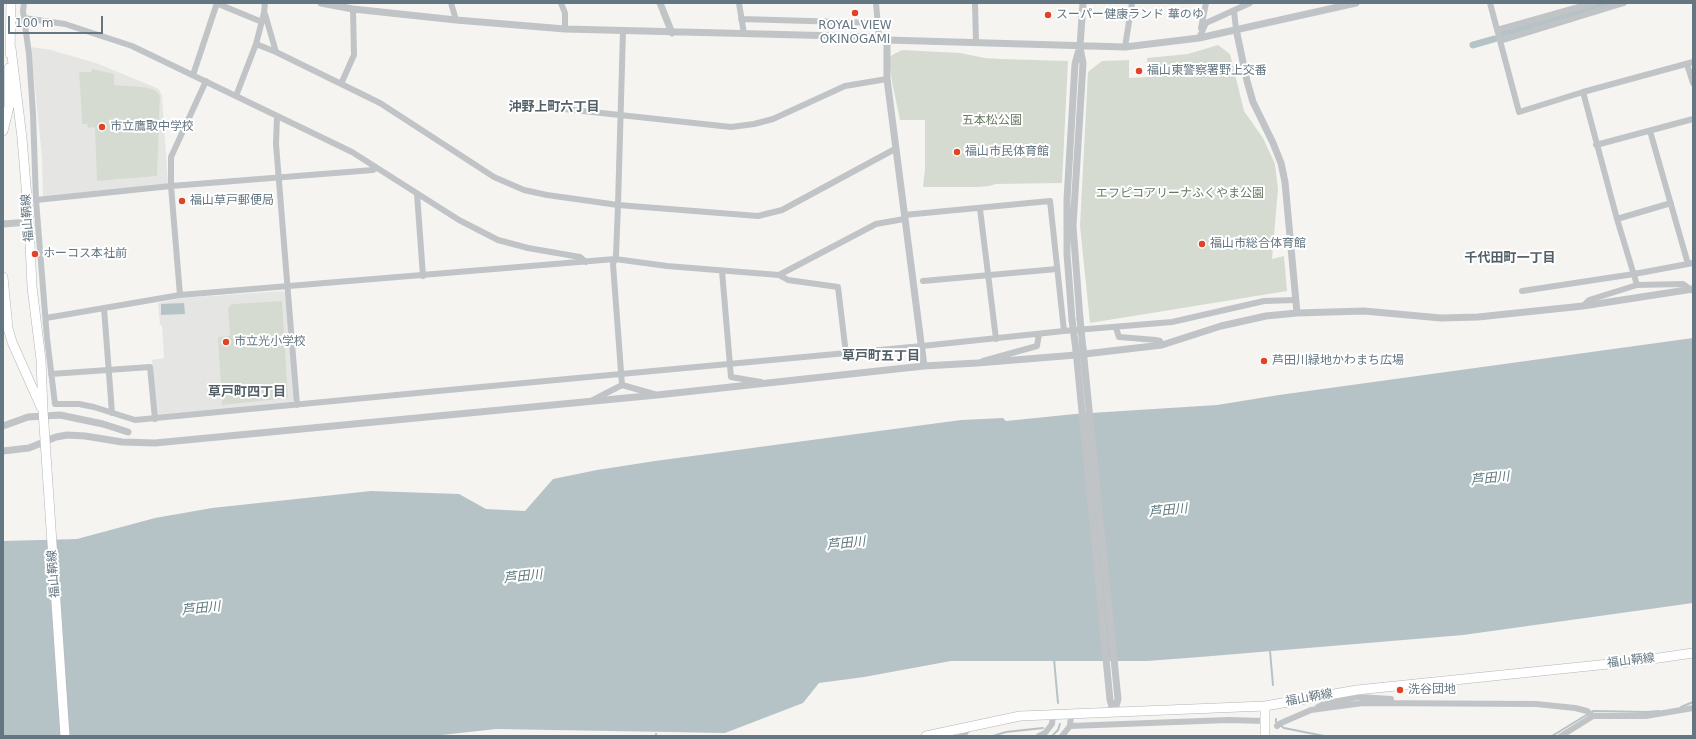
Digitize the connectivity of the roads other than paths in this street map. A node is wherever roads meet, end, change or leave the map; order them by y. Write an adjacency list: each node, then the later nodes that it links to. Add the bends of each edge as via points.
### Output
1 (11, 3): 42 (main road, 福山鞆線)
2 (24, 3): 23 (street)
3 (217, 3): 26 (street); 45 (street)
4 (265, 3): 22 (street)
5 (322, 3): 20 (street)
6 (451, 3): 25 (street)
7 (561, 3): 29 (street, via 565,13)
8 (660, 3): 32 (street)
9 (738, 3): 24 (street)
10 (876, 3): 27 (street)
11 (975, 3): 38 (street)
12 (1083, 3): 40 (street)
13 (1132, 3): 41 (street)
14 (1206, 3): 35 (street)
15 (1250, 3): 21 (street)
16 (1356, 3): 28 (street)
17 (1490, 3): 30 (street)
18 (1593, 3): 30 (street)
19 (1624, 3): 37 (street)
20 (353, 9): 25 (street); 49 (street, via 354,55)
21 (1234, 11): 28 (street); 35 (street, via 1206,23)
22 (264, 13): 26 (street); 43 (street)
23 (24, 18): 45 (street, via 65,24 132,46); 58 (street)
24 (741, 19): 27 (street); 33 (street)
25 (456, 20): 29 (street)
26 (262, 22): 39 (street)
27 (878, 23): 34 (street)
28 (1236, 29): 35 (street); 91 (street, via 1254,102 1281,163)
29 (565, 30): 31 (street)
30 (1497, 30): 37 (street)
31 (623, 31): 32 (street); 54 (street)
32 (672, 33): 33 (street)
33 (744, 34): 34 (street)
34 (879, 37): 36 (street)
35 (1199, 38): 41 (street)
36 (887, 40): 38 (street); 46 (street)
37 (1500, 41): 50 (street, via 1519,112)
38 (976, 42): 40 (street)
39 (256, 44): 43 (street); 51 (street)
40 (1080, 46): 41 (street); 103 (street, bridge, via 1083,63 1073,226 1076,319)
41 (1125, 47)
42 (11, 48): 57 (main road, 福山鞆線, via 8,107); 59 (main road, 福山鞆線)
43 (276, 52): 49 (street)
44 (1690, 63): 48 (street); 50 (street)
45 (193, 75): 47 (street)
46 (887, 79): 54 (street, via 845,86 773,119 754,124 731,127); 61 (street)
47 (206, 81): 51 (street); 64 (street, via 171,157)
48 (1693, 83)
49 (340, 84): 68 (street, via 380,103 494,178 524,190)
50 (1583, 92): 60 (street)
51 (236, 96): 53 (street)
52 (555, 108): 54 (street)
53 (276, 116): 62 (street, via 352,152); 63 (street)
54 (621, 116): 68 (street)
55 (1693, 118): 56 (street)
56 (1650, 130): 60 (street); 67 (street)
57 (3, 131)
58 (34, 136): 59 (street); 66 (street)
59 (22, 138): 72 (main road, 福山鞆線)
60 (1596, 145): 71 (street)
61 (895, 149): 68 (street, via 769,215 744,216); 70 (street)
62 (376, 168): 63 (street); 65 (street)
63 (279, 178): 64 (street); 86 (street)
64 (171, 186): 66 (street); 90 (street)
65 (417, 194): 75 (street, via 498,240 580,257); 81 (street)
66 (36, 200): 95 (street)
67 (1671, 204): 71 (street); 76 (street)
68 (618, 205): 74 (street)
69 (980, 209): 70 (street); 77 (street, via 1050,201); 82 (street)
70 (904, 217): 80 (street, via 876,224); 101 (street)
71 (1617, 219): 79 (street)
72 (29, 222): 73 (street); 115 (main road, 福山鞆線, via 32,287 42,360)
73 (3, 224)
74 (614, 259): 75 (street); 78 (street); 109 (street)
75 (586, 262): 81 (street)
76 (1690, 264): 79 (street)
77 (1057, 269): 82 (street); 97 (street)
78 (722, 271): 80 (street); 105 (street)
79 (1634, 274): 85 (street); 89 (street)
80 (779, 275): 102 (street, via 788,280 838,287)
81 (423, 276): 86 (street)
82 (988, 276): 84 (street); 99 (street)
83 (3, 277): 87 (main road, 福山鞆線)
84 (923, 281)
85 (1637, 285): 88 (street, via 1683,284); 92 (street, via 1588,300)
86 (287, 287): 90 (street); 114 (street)
87 (4, 290): 115 (main road, 福山鞆線, via 8,328)
88 (1692, 290): 92 (street)
89 (1522, 291)
90 (180, 295): 93 (street)
91 (1296, 300): 94 (street); 96 (street, via 1264,301 1172,322)
92 (1583, 306): 94 (street, via 1478,317 1441,318 1364,310)
93 (104, 308): 95 (street); 107 (street)
94 (1297, 313): 100 (street, via 1266,316 1221,326)
95 (46, 318): 108 (street)
96 (1116, 328): 97 (street); 100 (street, via 1119,337 1156,340)
97 (1064, 331): 98 (street)
98 (1039, 334): 99 (street); 104 (street, via 1038,346)
99 (996, 339): 101 (street)
100 (1162, 345): 103 (street)
101 (922, 346): 102 (street); 106 (street)
102 (846, 354): 105 (street)
103 (1080, 355): 104 (street); 129 (street)
104 (976, 363): 106 (street)
105 (729, 364): 109 (street); 110 (street, via 731,377)
106 (924, 366): 110 (street)
107 (109, 370): 108 (street); 116 (street); 117 (street, via 150,367)
108 (51, 374): 116 (street, via 55,404 79,404)
109 (622, 374): 111 (street); 114 (street)
110 (769, 383): 112 (street)
111 (622, 385): 112 (street); 113 (street)
112 (657, 395): 113 (street)
113 (593, 400): 120 (street, via 155,443 122,442 85,436 67,436)
114 (297, 405): 117 (street)
115 (43, 411): 120 (main road, 福山鞆線, bridge)
116 (112, 413): 117 (street, via 135,420)
117 (155, 418)
118 (3, 426): 119 (street, via 28,417 60,415)
119 (128, 432)
120 (45, 441): 121 (street, via 29,448); 137 (main road, 福山鞆線)
121 (3, 451)
122 (1693, 653): 123 (main road, 福山鞆線)
123 (1358, 694): 124 (street); 125 (main road, 福山鞆線); 127 (street, via 1326,702)
124 (1408, 703): 127 (street, via 1364,703); 131 (street, via 1536,704 1575,708)
125 (1265, 706): 129 (main road, 福山鞆線); 132 (main road)
126 (1693, 708): 131 (street, via 1646,716)
127 (1311, 710): 133 (street)
128 (1071, 713): 129 (main road, 福山鞆線); 130 (main road, 福山鞆線); 134 (street)
129 (1114, 713)
130 (1052, 714): 135 (main road, 福山鞆線, via 1020,716); 136 (street, via 1052,724)
131 (1591, 714): 142 (street)
132 (1265, 721): 134 (street); 141 (main road)
133 (1279, 724)
134 (1070, 726): 140 (street)
135 (969, 727): 138 (main road, 福山鞆線); 139 (street)
136 (1043, 735)
137 (65, 736)
138 (926, 736)
139 (961, 736)
140 (1062, 736)
141 (1265, 736)
142 (1561, 736)

